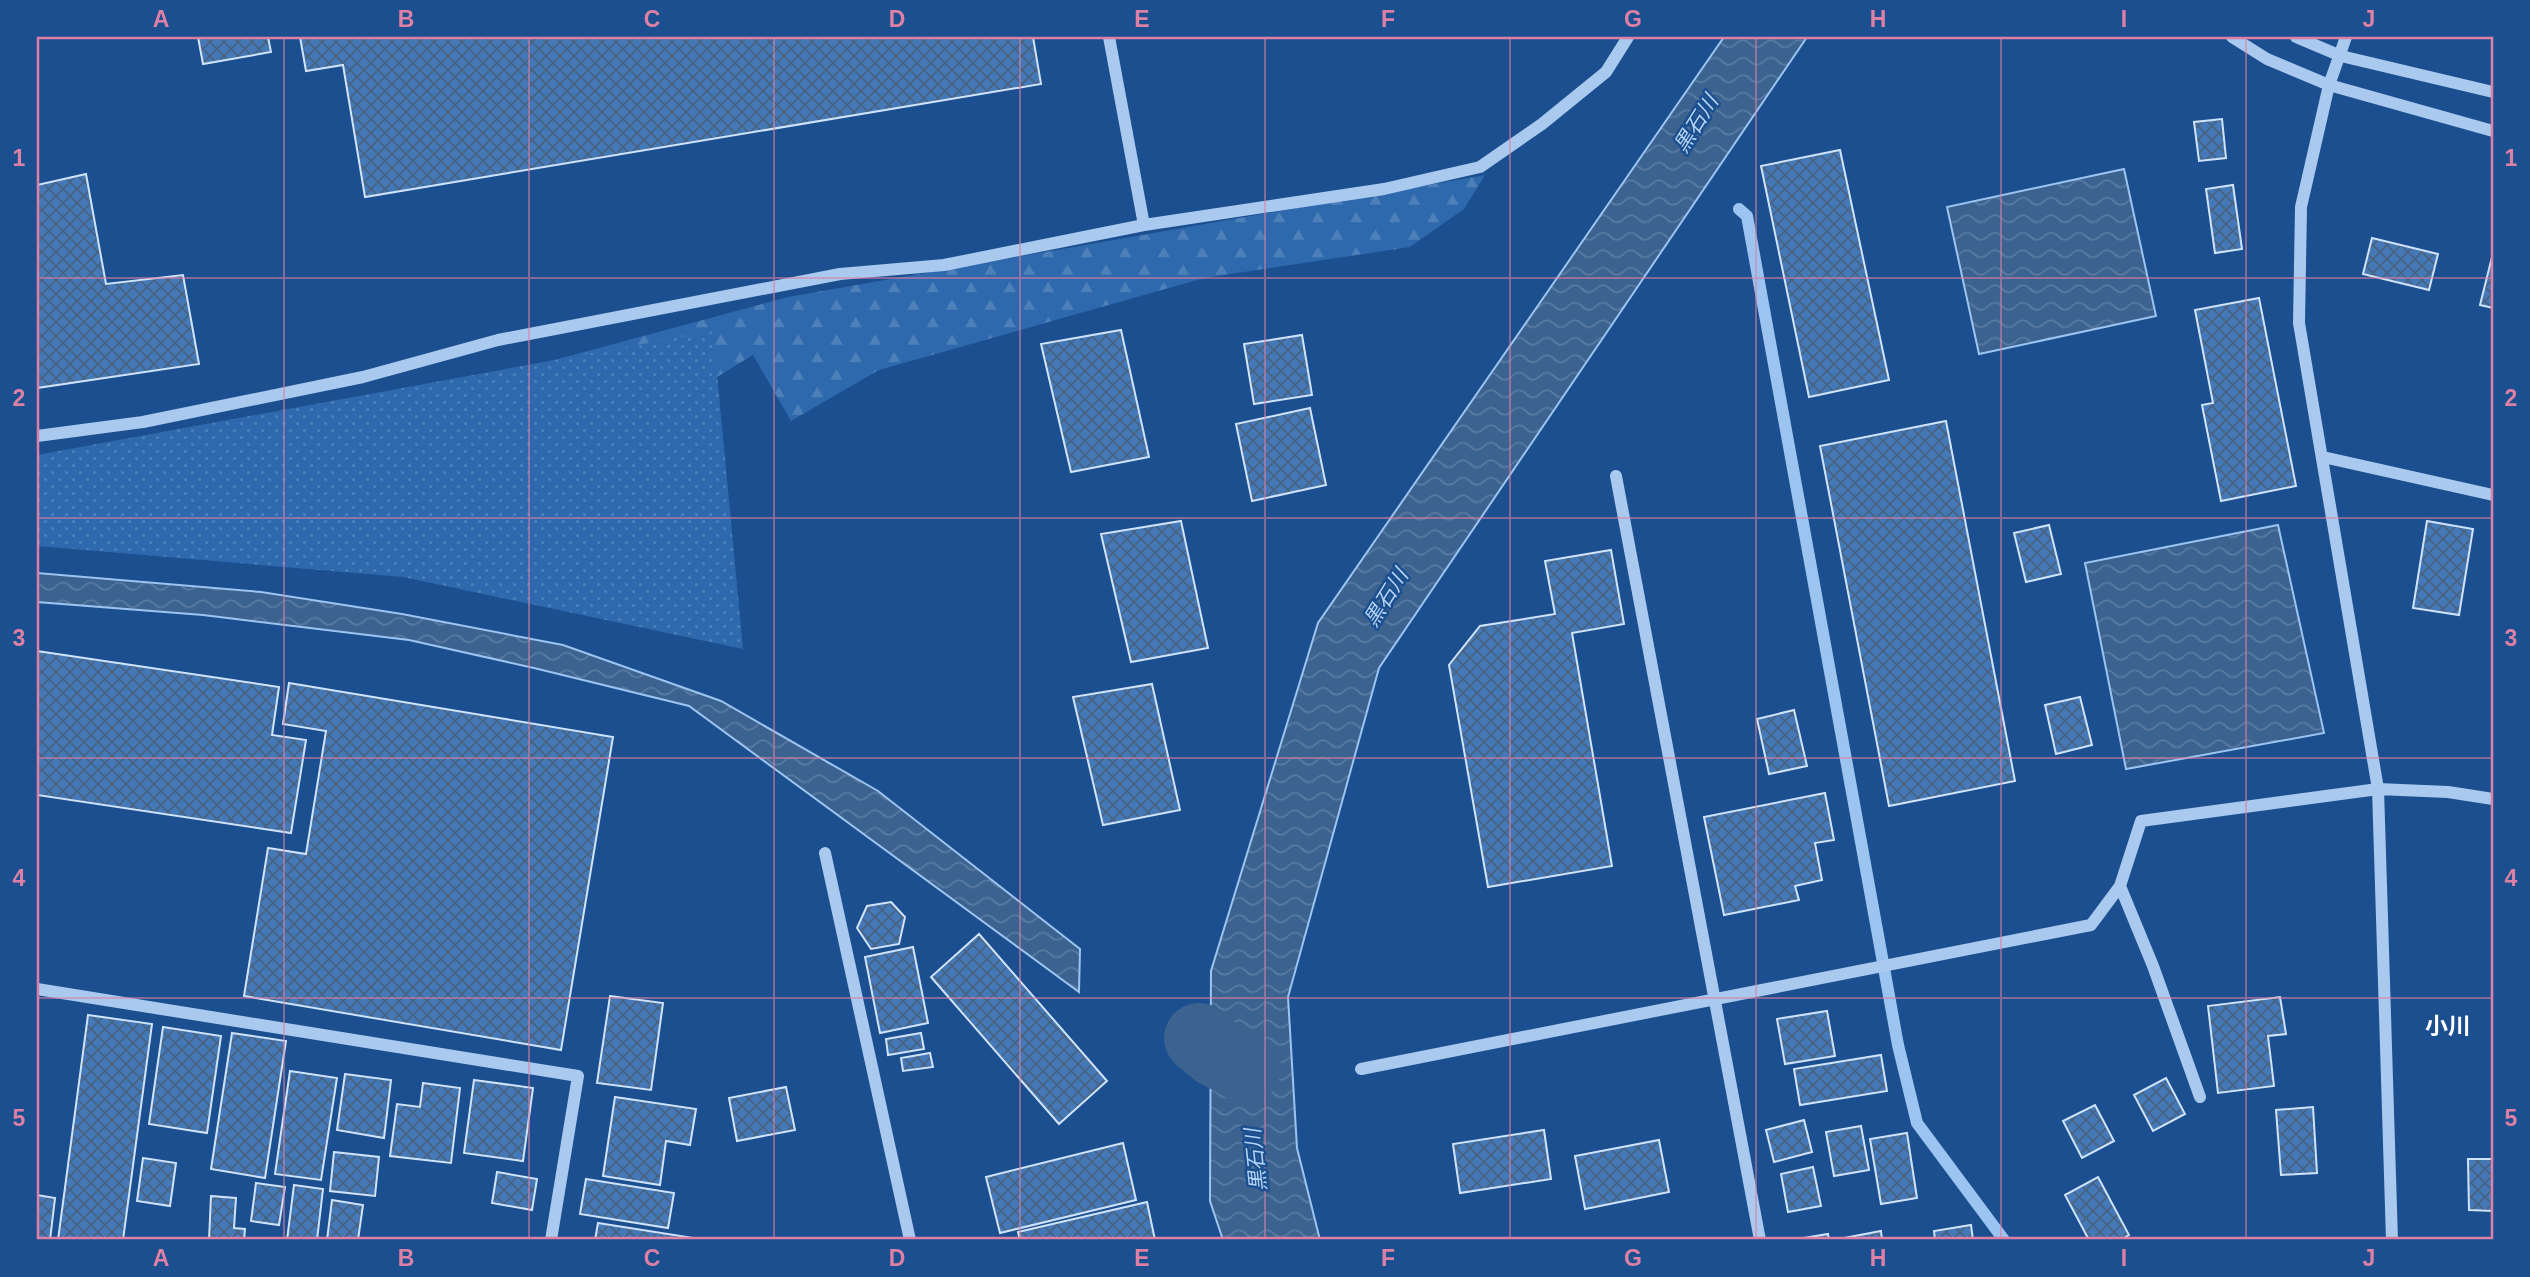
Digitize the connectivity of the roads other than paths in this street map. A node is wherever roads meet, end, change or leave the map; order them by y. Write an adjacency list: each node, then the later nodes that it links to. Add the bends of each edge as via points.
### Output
1 (1109, 37): 10 (street)
2 (1628, 37): 10 (street, via 1606,72 1480,167 1384,189)
3 (2232, 37): 7 (street, via 2267,60)
4 (2296, 37): 6 (street)
5 (2346, 37): 6 (street)
6 (2341, 56): 7 (street); 8 (street)
7 (2329, 85): 9 (street); 12 (street, via 2301,207 2299,323)
8 (2493, 92)
9 (2493, 131)
10 (1144, 225): 11 (street, via 944,265 826,277 498,340 363,377 143,422)
11 (37, 436)
12 (2323, 457): 14 (street); 15 (street)
13 (1616, 476): 20 (street)
14 (2493, 495)
15 (2378, 789): 16 (street); 18 (street, via 2141,821); 26 (street)
16 (2493, 799)
17 (825, 853): 24 (street)
18 (2120, 886): 20 (street, via 2091,925); 22 (street)
19 (37, 989): 23 (street, via 578,1076)
20 (1714, 999): 21 (street); 25 (street)
21 (1361, 1069)
22 (2200, 1097)
23 (551, 1240)
24 (910, 1240)
25 (1760, 1240)
26 (2392, 1240)

